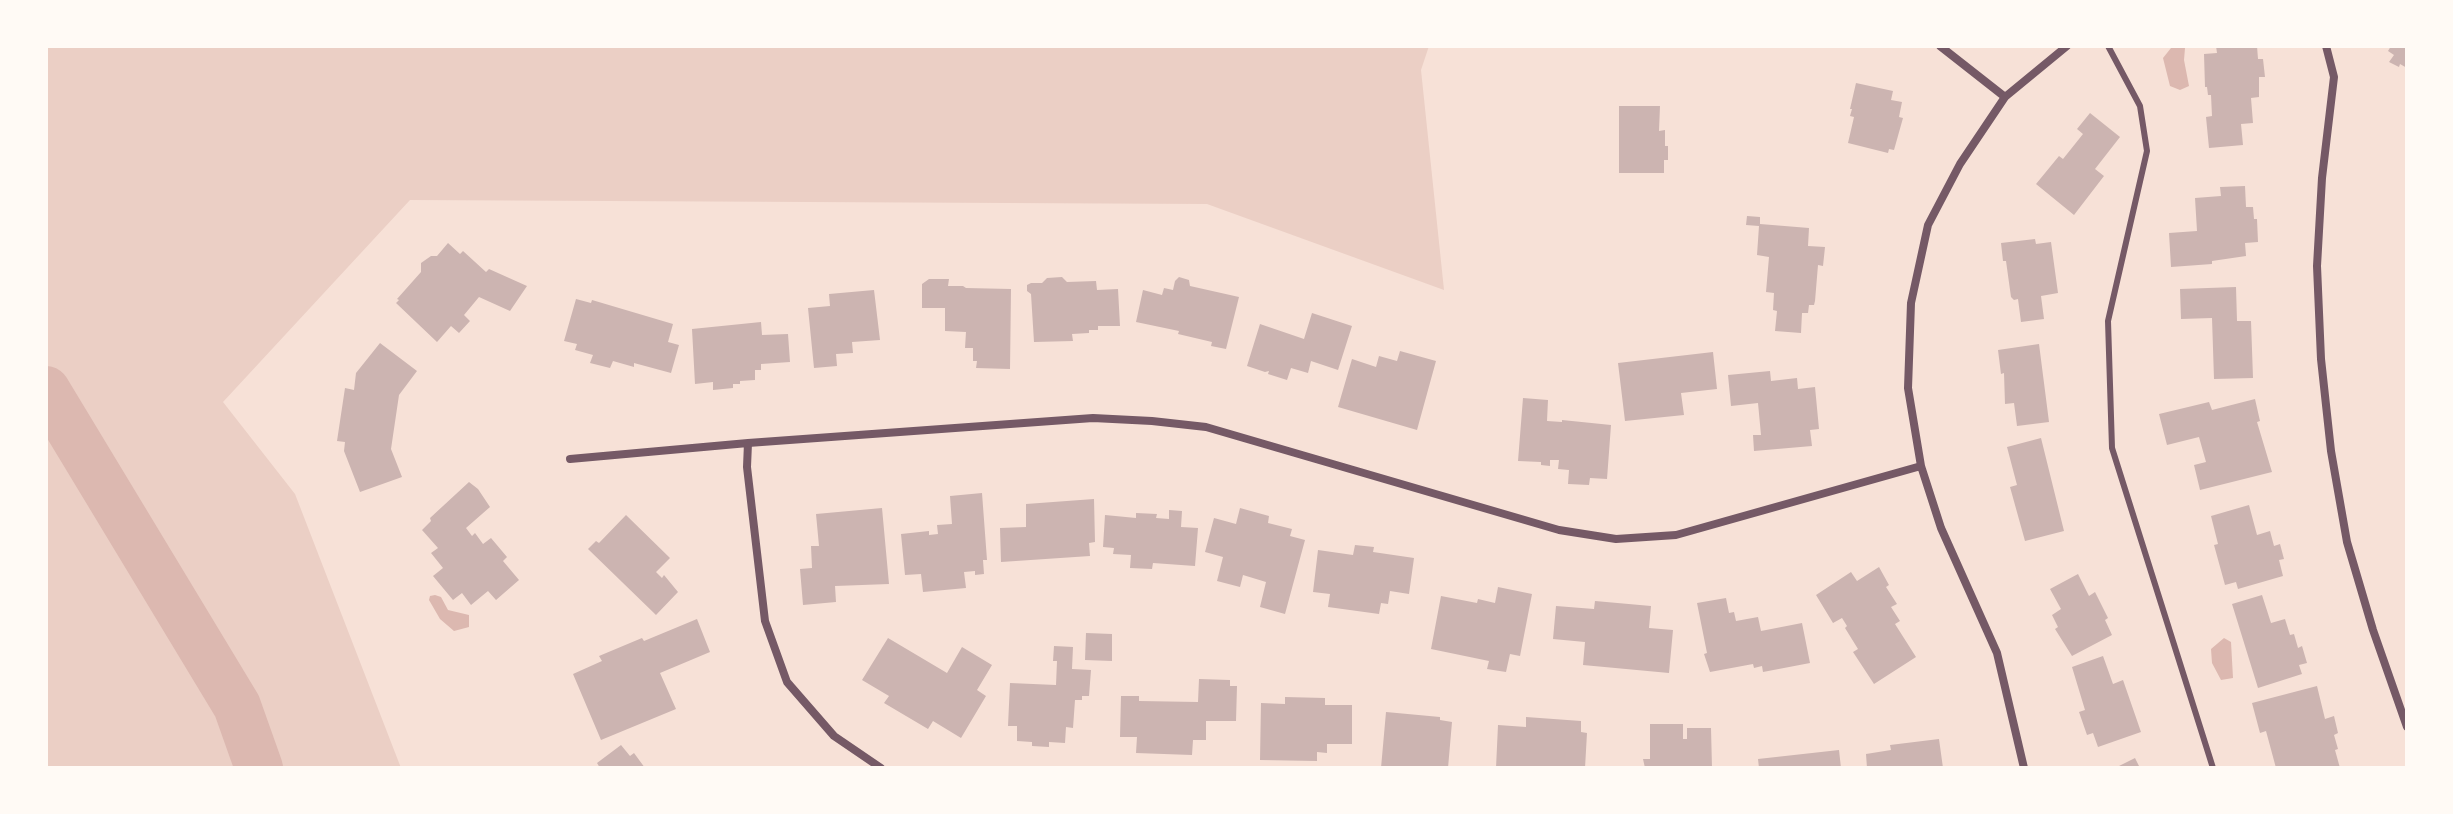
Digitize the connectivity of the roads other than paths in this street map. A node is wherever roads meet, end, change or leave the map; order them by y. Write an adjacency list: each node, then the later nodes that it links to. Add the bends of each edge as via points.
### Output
1 (1940, 46): 5 (street)
2 (2067, 46): 5 (street)
3 (2108, 46): 12 (lane, via 2140,106 2147,151 2108,321 2112,448)
4 (2326, 46): 9 (street, via 2334,77 2317,266 2331,451 2347,542)
5 (2005, 97): 8 (street, via 1960,164 1928,225 1911,303 1908,388)
6 (748, 443): 7 (street); 8 (street, via 1093,418 1152,421 1206,427 1559,530 1616,539 1676,535); 10 (street, via 765,621 787,682 834,736)
7 (570, 459)
8 (1921, 466): 11 (street, via 1941,528 1997,653)
9 (2407, 727)
10 (881, 768)
11 (2024, 768)
12 (2213, 768)

